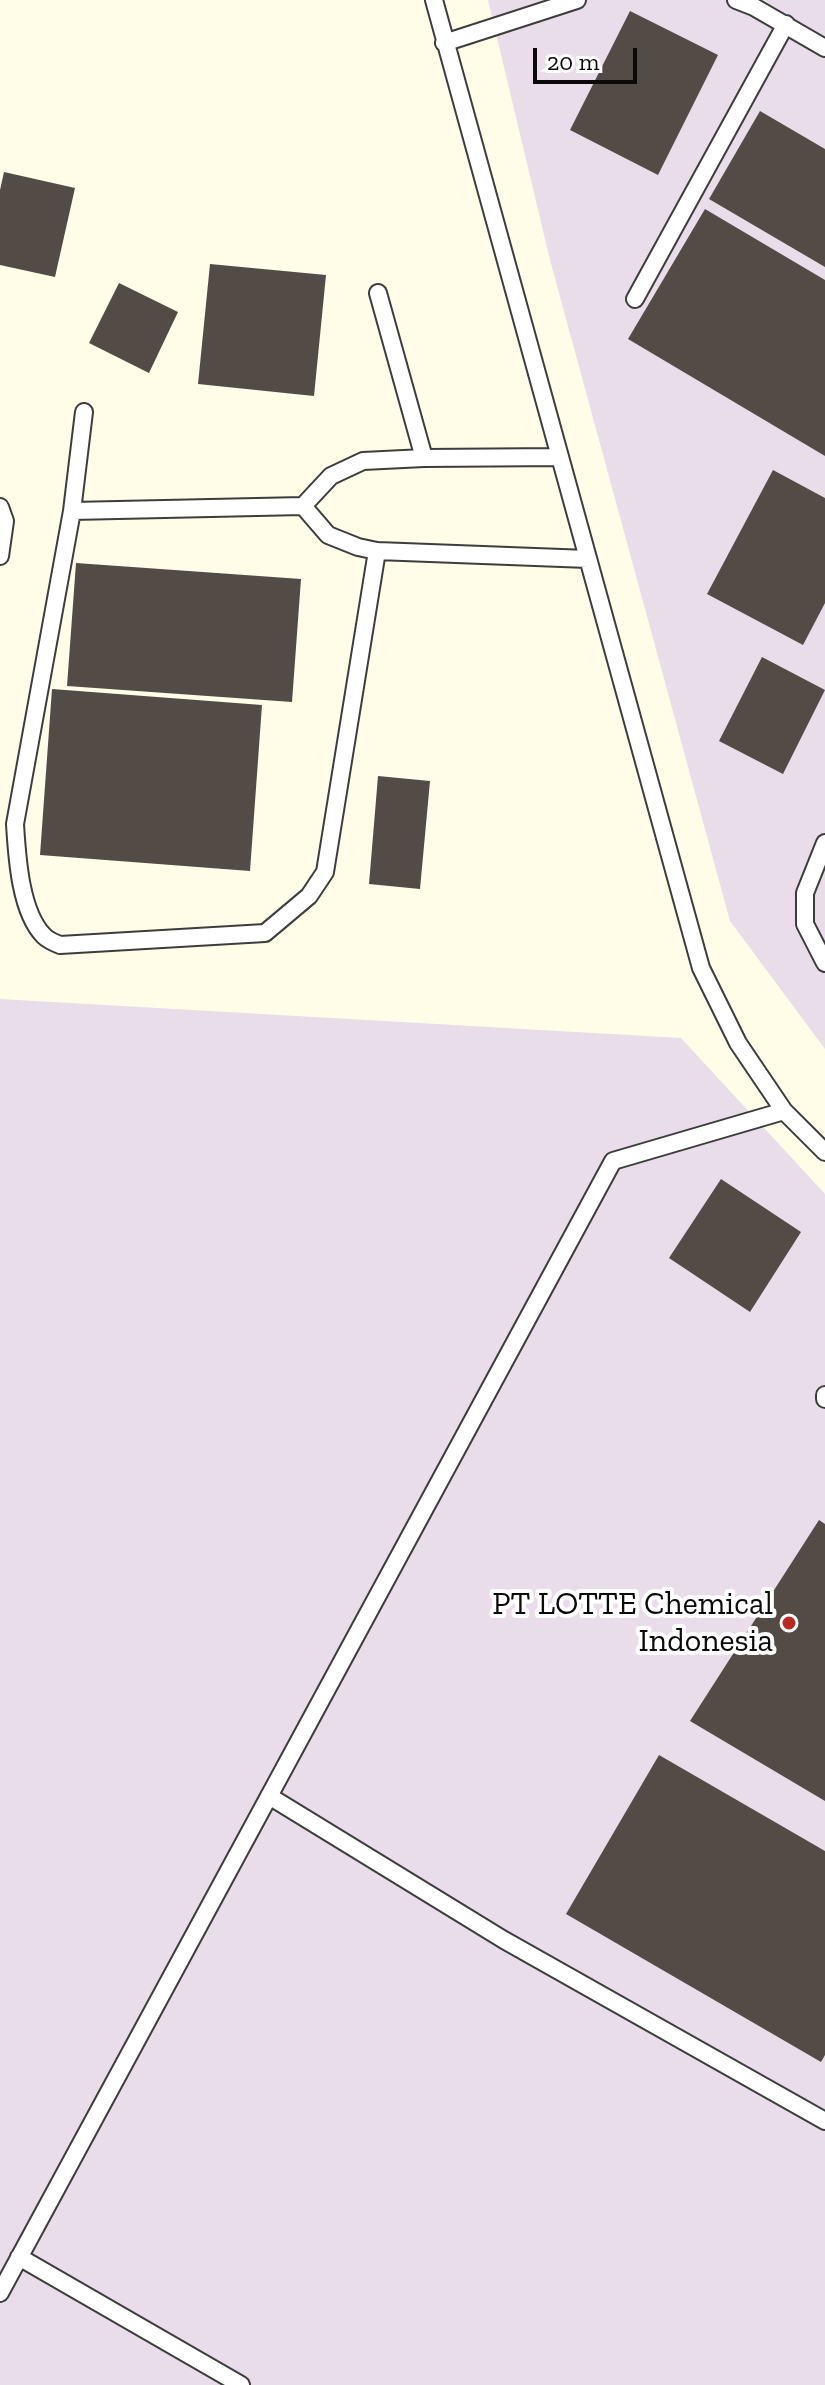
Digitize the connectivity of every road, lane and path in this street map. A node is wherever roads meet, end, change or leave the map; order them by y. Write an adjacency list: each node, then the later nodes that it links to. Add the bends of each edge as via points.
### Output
1 (434, 0): 6 (lane)
2 (577, 0): 6 (lane)
3 (736, 0): 4 (lane)
4 (756, 4): 5 (lane)
5 (786, 24): 7 (lane); 9 (lane)
6 (444, 43): 11 (lane)
7 (825, 48)
8 (378, 293): 12 (lane)
9 (635, 299)
10 (84, 412): 15 (lane)
11 (560, 457): 12 (lane); 18 (lane)
12 (424, 458): 13 (lane, via 363,461 331,476)
13 (303, 506): 15 (lane); 16 (lane, via 328,535)
14 (0, 507): 17 (lane, via 5,521)
15 (72, 511): 16 (lane, via 15,824 27,909 45,937 60,945 265,933 309,896 325,872)
16 (377, 551): 18 (lane)
17 (0, 556)
18 (588, 559): 21 (lane, via 701,968 738,1043)
19 (825, 843): 20 (lane, via 805,893 805,924)
20 (825, 963)
21 (784, 1111): 22 (lane); 23 (lane, via 613,1161)
22 (825, 1152)
23 (269, 1796): 24 (lane, via 504,1940); 25 (lane)
24 (825, 2121)
25 (19, 2257): 26 (lane); 27 (lane)
26 (0, 2293)
27 (241, 2385)

